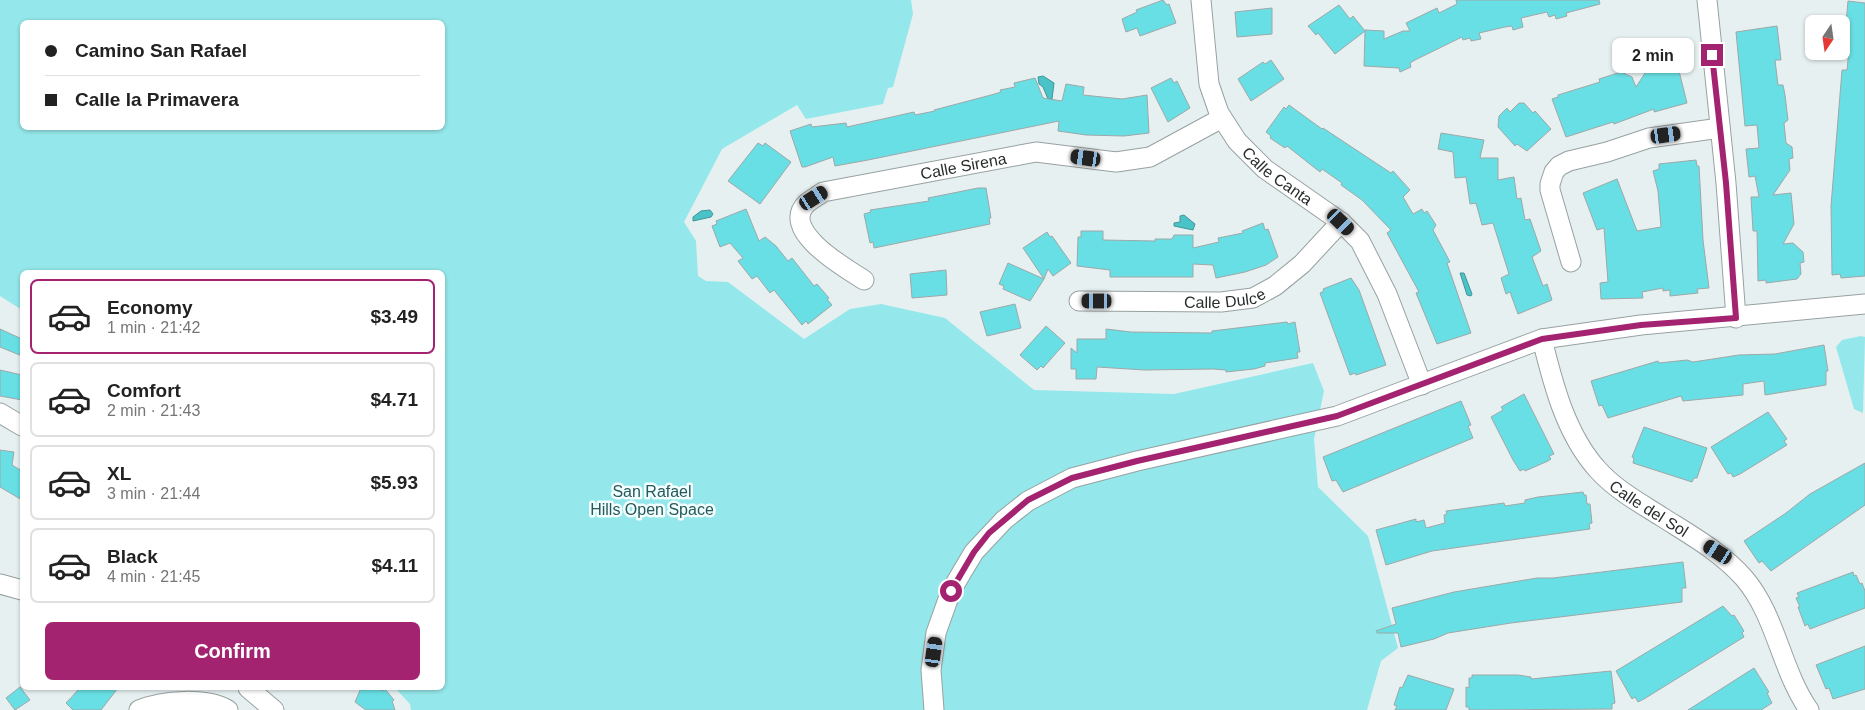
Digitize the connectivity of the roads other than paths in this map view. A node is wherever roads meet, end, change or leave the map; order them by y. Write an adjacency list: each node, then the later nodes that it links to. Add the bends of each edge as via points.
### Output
1 (1201, 0): 3 (street, Calle Canta, via 1209,84)
2 (1707, 0): 4 (street)
3 (1222, 118): 5 (street, Calle Canta, via 1237,141 1265,169); 7 (street, Calle Sirena, via 1150,157 1116,162 1036,152 824,192 806,204 801,216 804,232 821,252)
4 (1720, 128): 6 (street, via 1650,138 1559,166 1551,179 1550,190); 10 (street)
5 (1341, 222): 8 (street, Calle Dulce, via 1289,275 1253,298 1221,302); 12 (street, Calle Canta, via 1360,241 1387,294)
6 (1571, 262)
7 (864, 280)
8 (1079, 301)
9 (1865, 304): 10 (street)
10 (1736, 318): 11 (street, via 1641,325)
11 (1542, 339): 12 (street); 22 (street, Calle del Sol, via 1556,396 1597,470 1617,488 1718,552 1745,580 1770,625 1795,688)
12 (1422, 384): 21 (street, via 1337,416 1089,473 1028,500 989,533 951,591 936,633 931,670)
13 (0, 412): 14 (street)
14 (20, 425)
15 (0, 584): 16 (street)
16 (20, 589)
17 (250, 690): 20 (street)
18 (139, 710): 19 (street, via 154,704 207,702)
19 (228, 710)
20 (274, 710)
21 (934, 710)
22 (1809, 710)

